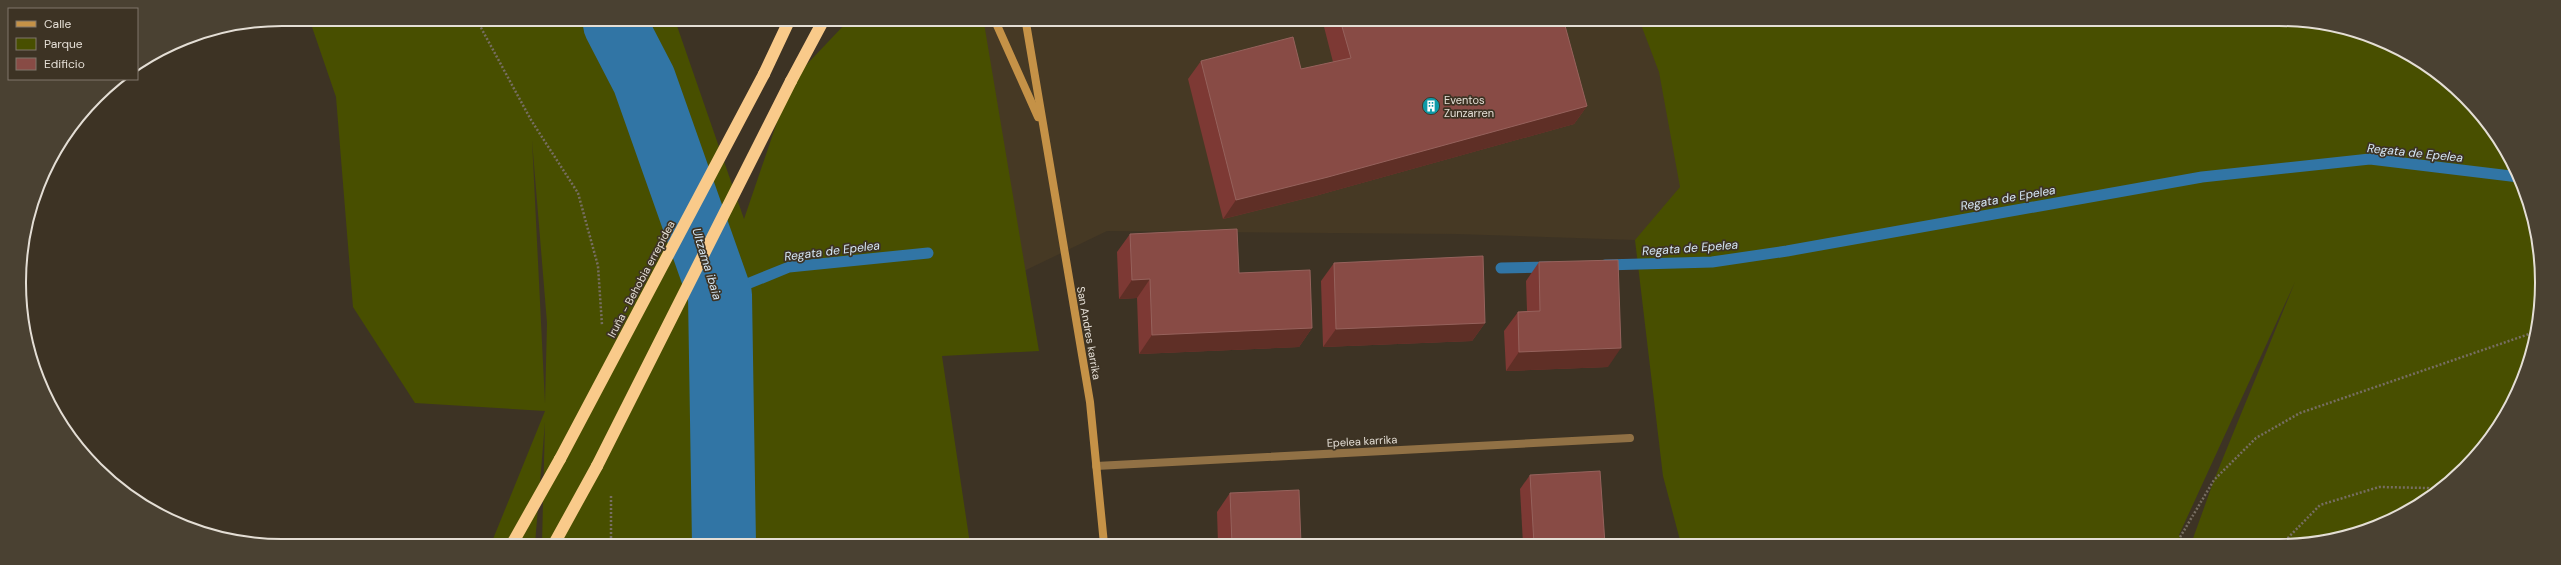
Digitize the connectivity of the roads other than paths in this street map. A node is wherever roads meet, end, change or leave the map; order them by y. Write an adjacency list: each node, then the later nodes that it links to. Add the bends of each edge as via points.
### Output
1 (787, 26): 8 (highway, Iruña - Behobia errepidea, bridge, via 764,74 560,459)
2 (820, 26): 9 (highway, bridge, via 597,466)
3 (997, 26): 5 (street)
4 (1026, 26): 5 (street)
5 (1043, 126): 7 (street, San Andres karrika, via 1090,402)
6 (1630, 438): 7 (street, Epelea karrika)
7 (1096, 466): 10 (street, San Andres karrika)
8 (515, 539)
9 (557, 539)
10 (1103, 539)

